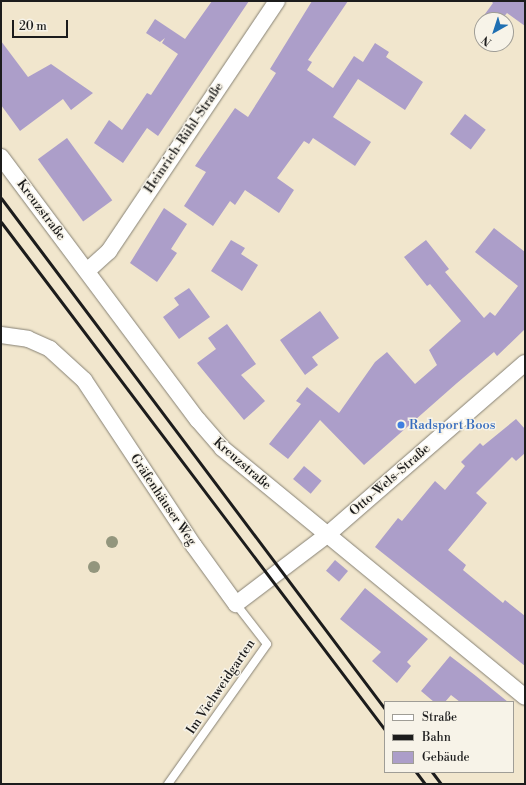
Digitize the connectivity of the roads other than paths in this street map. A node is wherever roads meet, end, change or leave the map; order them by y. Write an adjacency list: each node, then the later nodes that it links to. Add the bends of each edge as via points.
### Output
1 (277, 1): 3 (street, Heinrich-Rühl-Straße, via 109,251)
2 (1, 157): 3 (street, Kreuzstraße)
3 (87, 271): 6 (street, Kreuzstraße, via 210,435 235,460)
4 (1, 335): 7 (street, Gräfenhäuser Weg, via 28,339 50,349 84,380 194,546)
5 (525, 363): 6 (street, Otto-Wels-Straße)
6 (327, 535): 7 (street); 8 (street, Kreuzstraße)
7 (236, 604): 9 (lane, Im Viehweidgarten, via 267,644)
8 (525, 697)
9 (168, 784)

